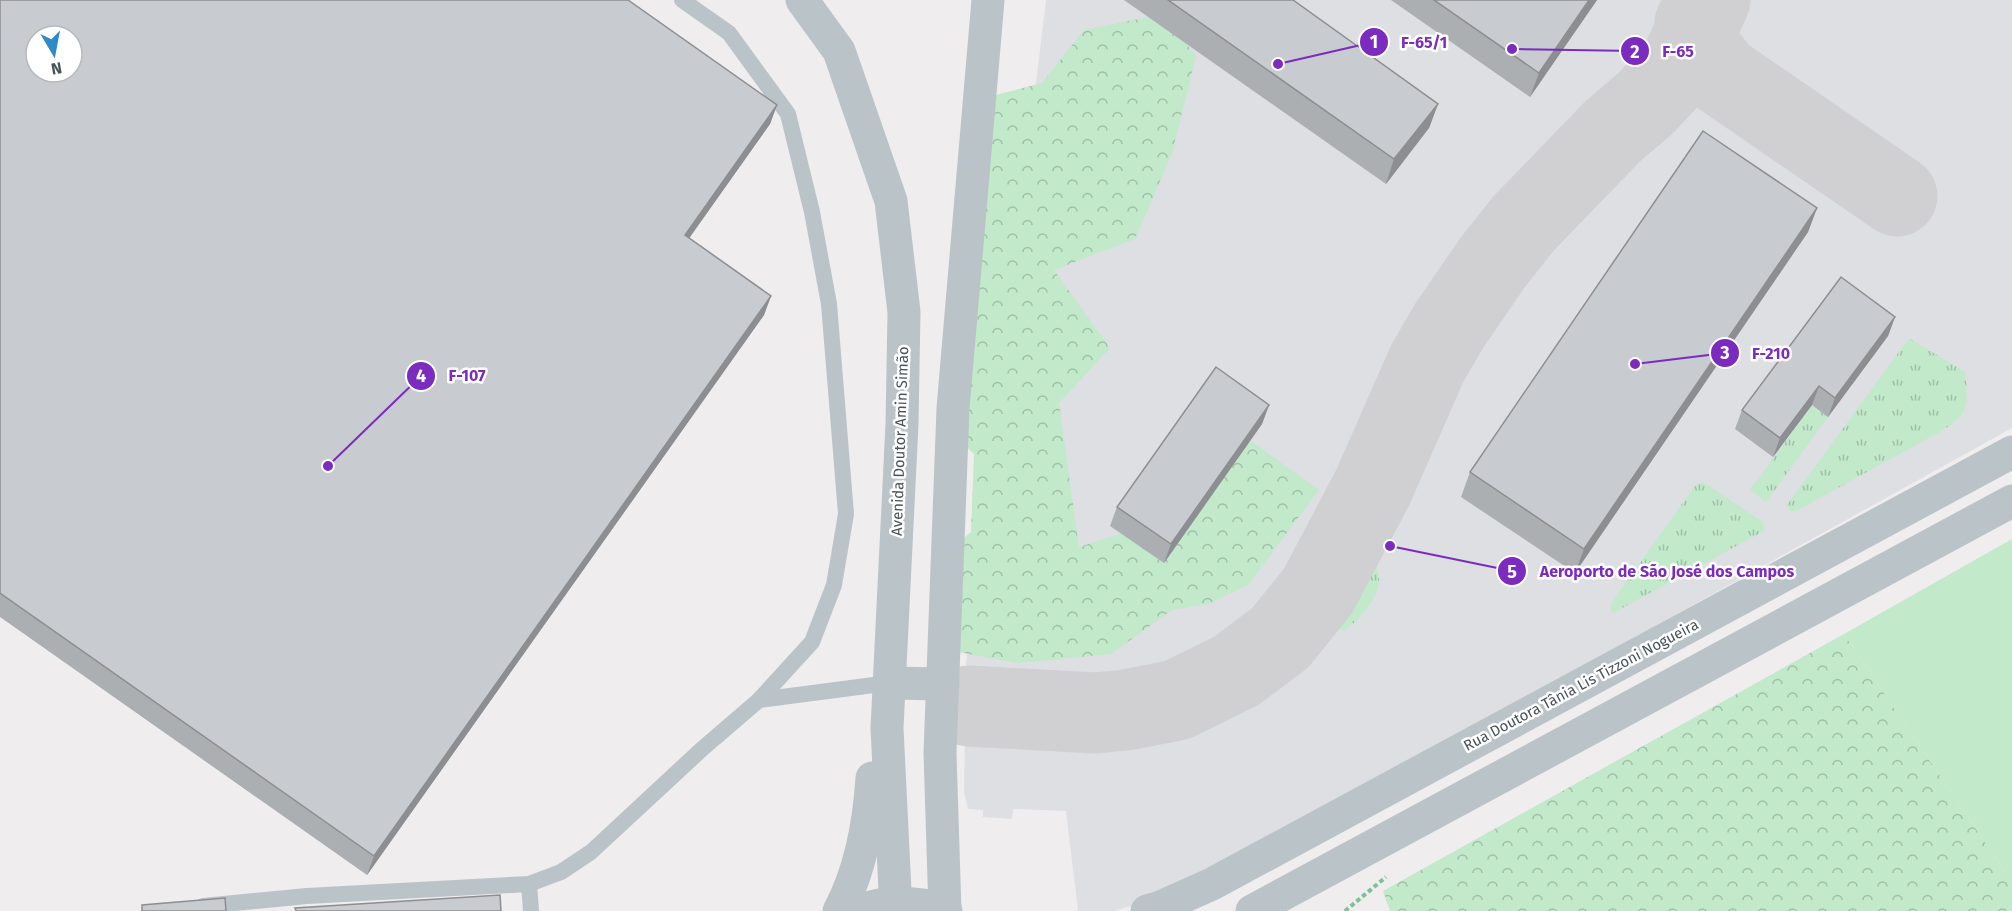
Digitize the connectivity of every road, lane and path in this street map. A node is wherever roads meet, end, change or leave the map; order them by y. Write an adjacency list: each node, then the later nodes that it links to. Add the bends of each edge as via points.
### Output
1 (682, 0): 8 (lane, via 729,33 788,114 829,304 846,514 834,585 812,642)
2 (802, 0): 6 (street, Avenida Doutor Amin Simão, via 839,51 891,201 904,312)
3 (988, 0): 7 (street, via 952,408)
4 (2012, 452): 18 (street, Rua Doutora Tânia Lis Tizzoni Nogueira, via 1212,884)
5 (2012, 501): 11 (street)
6 (889, 683): 7 (street); 8 (lane); 9 (street, Avenida Doutor Amin Simão)
7 (943, 684): 17 (street, via 940,753)
8 (759, 700): 10 (lane, via 591,852 561,872)
9 (887, 728): 12 (street, Avenida Doutor Amin Simão); 15 (street, via 872,769 869,818 854,878)
10 (529, 884): 13 (lane, via 307,896); 14 (lane)
11 (1296, 899): 19 (street)
12 (896, 907): 16 (street); 17 (street, via 921,904)
13 (190, 908)
14 (531, 911)
15 (839, 911)
16 (859, 911)
17 (949, 911)
18 (1147, 911)
19 (1252, 911)

